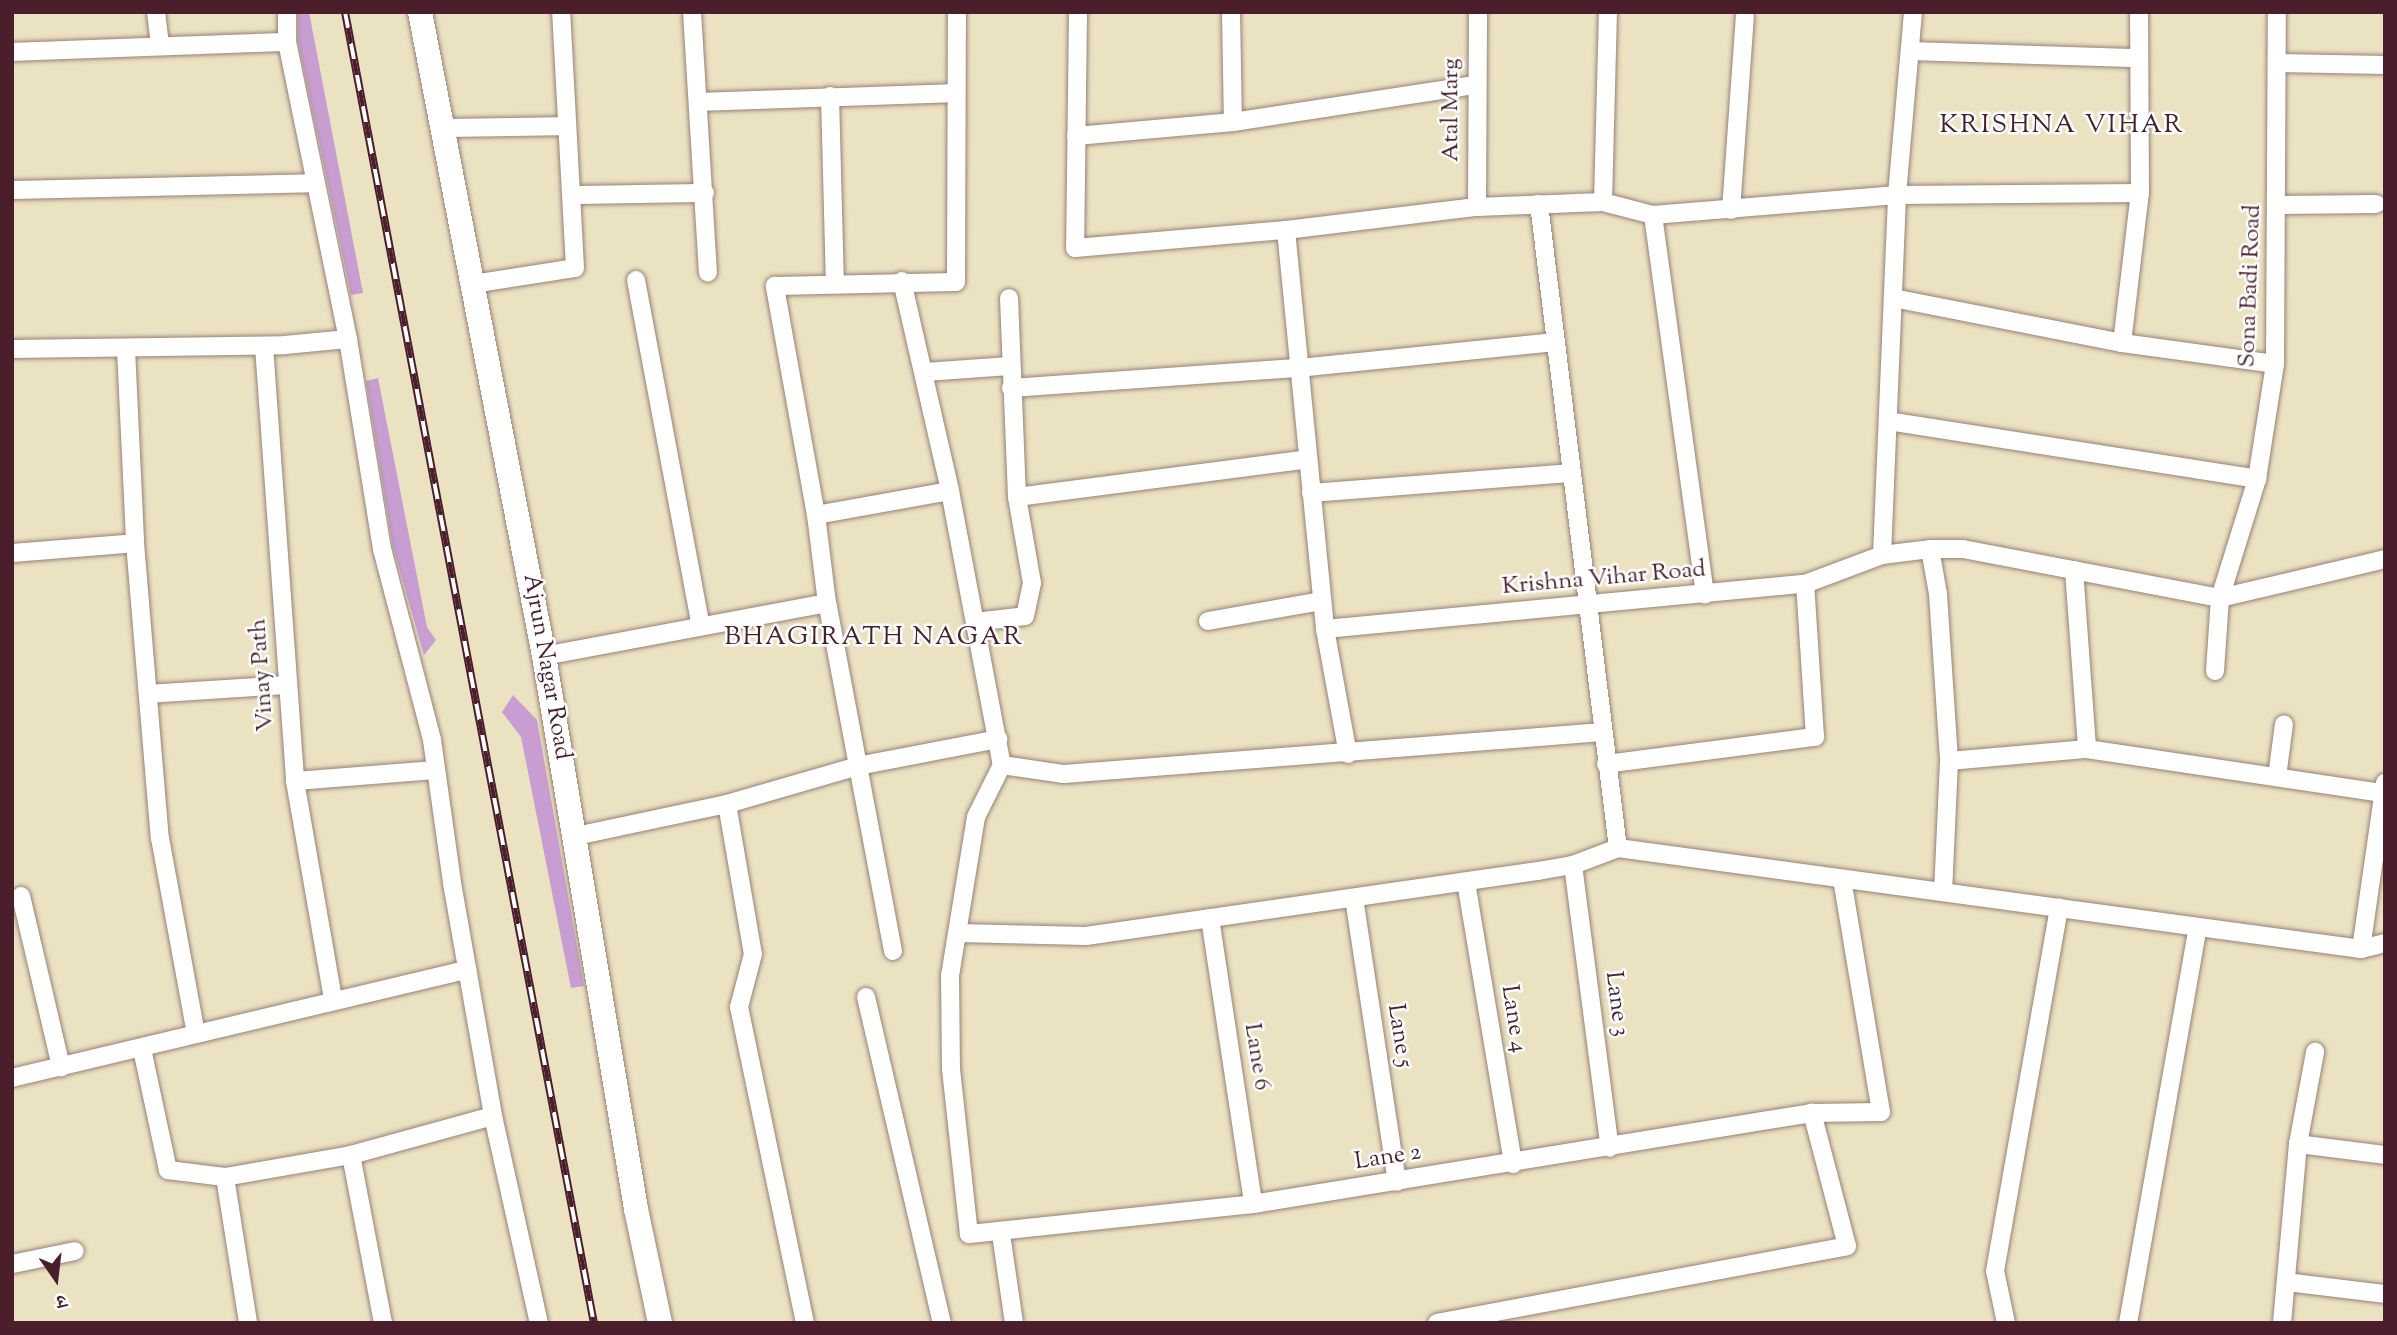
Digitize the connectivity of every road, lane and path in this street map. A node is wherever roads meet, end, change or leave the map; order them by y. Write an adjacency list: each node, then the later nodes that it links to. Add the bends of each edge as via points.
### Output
1 (156, 12): 16 (street)
2 (287, 12): 15 (street)
3 (420, 12): 28 (street, Ajrun Nagar Road)
4 (561, 12): 27 (street)
5 (692, 12): 25 (street)
6 (957, 12): 23 (street)
7 (1078, 12): 29 (street)
8 (1231, 12): 26 (street)
9 (1478, 12): 22 (street, Atal Marg)
10 (1608, 12): 36 (street)
11 (1913, 12): 17 (street)
12 (2139, 12): 19 (street)
13 (2277, 12): 20 (street, Sona Badi Road)
14 (1745, 17): 41 (street)
15 (286, 42): 16 (street); 30 (street)
16 (160, 45): 18 (street)
17 (1910, 51): 19 (street); 35 (street)
18 (12, 52)
19 (2139, 58): 33 (street)
20 (2278, 63): 21 (street); 39 (street, Sona Badi Road)
21 (2385, 65)
22 (1475, 85): 26 (street); 40 (street, Atal Marg)
23 (956, 93): 24 (street); 47 (street, via 956,282)
24 (830, 96): 25 (street); 46 (street)
25 (700, 102): 32 (street)
26 (1233, 122): 29 (street)
27 (566, 126): 28 (street); 34 (street)
28 (441, 128): 48 (street, Ajrun Nagar Road)
29 (1076, 136): 43 (street, via 1075,248)
30 (315, 183): 31 (street); 51 (street)
31 (12, 190)
32 (705, 193): 34 (street); 44 (street)
33 (2140, 193): 35 (street); 53 (street)
34 (573, 195): 48 (street, via 575,268)
35 (1897, 195): 41 (street); 50 (street)
36 (1603, 202): 37 (street); 42 (street)
37 (1539, 204): 40 (street); 52 (street)
38 (2376, 204): 39 (street)
39 (2279, 205): 57 (street, Sona Badi Road)
40 (1477, 207): 43 (street)
41 (1731, 210): 42 (street)
42 (1653, 215): 77 (street)
43 (1286, 230): 59 (street)
44 (709, 273)
45 (636, 280): 84 (street)
46 (835, 281): 47 (street); 69 (street, via 775,286)
47 (902, 282): 60 (street)
48 (472, 284): 86 (street, Ajrun Nagar Road)
49 (1009, 298): 58 (street)
50 (1893, 298): 53 (street); 62 (street)
51 (348, 339): 54 (street); 99 (street, via 382,549)
52 (1554, 342): 59 (street); 64 (street)
53 (2122, 343): 57 (street)
54 (264, 346): 56 (street); 88 (street, Vinay Path)
55 (12, 349): 56 (street)
56 (126, 349): 70 (street)
57 (2275, 363): 65 (street, Sona Badi Road)
58 (1010, 366): 60 (street); 61 (street)
59 (1299, 368): 61 (street); 63 (street)
60 (926, 372): 66 (street)
61 (1011, 388): 68 (street)
62 (1888, 421): 65 (street); 73 (street)
63 (1308, 459): 67 (street); 68 (street)
64 (1569, 472): 67 (street); 81 (street)
65 (2257, 479): 78 (street, Sona Badi Road)
66 (950, 491): 69 (street); 83 (street)
67 (1311, 493): 79 (street)
68 (1017, 497): 83 (street, via 1032,583 1025,616)
69 (816, 515): 80 (street)
70 (135, 543): 72 (street); 89 (street)
71 (1930, 549): 73 (street, Krishna Vihar Road); 75 (street, Krishna Vihar Road, via 1963,549); 95 (street, via 1938,594)
72 (12, 552)
73 (1882, 555): 76 (street, Krishna Vihar Road)
74 (2385, 559): 78 (street, Krishna Vihar Road)
75 (2074, 570): 78 (street, Krishna Vihar Road); 93 (street)
76 (1805, 584): 77 (street, Krishna Vihar Road); 96 (street, via 1815,737)
77 (1705, 594): 81 (street, Krishna Vihar Road)
78 (2220, 598): 87 (street, Sona Badi Road)
79 (1322, 601): 82 (street); 85 (street)
80 (827, 603): 84 (street); 98 (street)
81 (1585, 605): 85 (street, Krishna Vihar Road); 91 (street)
82 (1208, 621)
83 (975, 622): 92 (street)
84 (701, 626): 86 (street)
85 (1325, 629): 94 (street)
86 (544, 656): 104 (street, Ajrun Nagar Road)
87 (2215, 671)
88 (288, 685): 89 (street); 101 (street, Vinay Path)
89 (148, 694): 122 (street, via 160,838)
90 (2284, 724): 100 (street)
91 (1602, 732): 94 (street); 96 (street)
92 (998, 739): 97 (street); 98 (street)
93 (2087, 748): 95 (street); 100 (street)
94 (1348, 754): 97 (street, via 1064,774)
95 (1950, 761): 109 (street)
96 (1606, 764): 105 (street)
97 (1002, 765): 115 (street, via 976,817)
98 (858, 766): 103 (street); 118 (street)
99 (436, 769): 101 (street); 119 (street)
100 (2277, 777): 102 (street)
101 (295, 781): 121 (street, Vinay Path)
102 (2384, 787): 117 (street)
103 (727, 804): 104 (street); 146 (street, via 753,954 739,1007)
104 (576, 836): 145 (street, Ajrun Nagar Road, via 636,1209)
105 (1618, 848): 106 (street); 107 (street)
106 (1573, 865): 108 (street); 130 (street, Lane 3)
107 (1842, 879): 109 (street); 127 (street, Lane 2, via 1881,1112)
108 (1466, 882): 111 (street); 133 (street, Lane 4)
109 (1942, 892): 112 (street)
110 (21, 896): 125 (street)
111 (1354, 898): 113 (street); 135 (street, Lane 5)
112 (2059, 908): 114 (street); 150 (street, via 1995,1271)
113 (1210, 918): 115 (street, via 1086,936); 136 (street, Lane 6)
114 (2198, 927): 117 (street); 151 (street)
115 (958, 933): 137 (street, Lane 2, via 950,975 951,1069 969,1234)
116 (2385, 943): 117 (street)
117 (2361, 949)
118 (893, 951)
119 (467, 970): 121 (street); 128 (street)
120 (866, 997): 147 (street)
121 (333, 998): 122 (street)
122 (196, 1034): 123 (street)
123 (142, 1049): 125 (street); 134 (street, via 168,1170)
124 (2315, 1052): 129 (street)
125 (61, 1067): 126 (street)
126 (12, 1078)
127 (1812, 1113): 130 (street, Lane 2); 149 (street, via 1847,1246)
128 (493, 1116): 131 (street); 144 (street)
129 (2298, 1144): 132 (street); 140 (street)
130 (1610, 1148): 133 (street, Lane 2)
131 (351, 1155): 134 (street); 143 (street)
132 (2385, 1155)
133 (1513, 1164): 135 (street, Lane 2)
134 (225, 1177): 142 (street)
135 (1397, 1182): 136 (street, Lane 2)
136 (1253, 1204): 137 (street, Lane 2)
137 (1001, 1234): 148 (street)
138 (75, 1251): 139 (street)
139 (12, 1264)
140 (2287, 1282): 141 (street); 152 (street)
141 (2385, 1294)
142 (248, 1323)
143 (383, 1323)
144 (539, 1323)
145 (660, 1323)
146 (805, 1323)
147 (942, 1323)
148 (1014, 1323)
149 (1437, 1323)
150 (2006, 1323)
151 (2127, 1323)
152 (2282, 1323)

